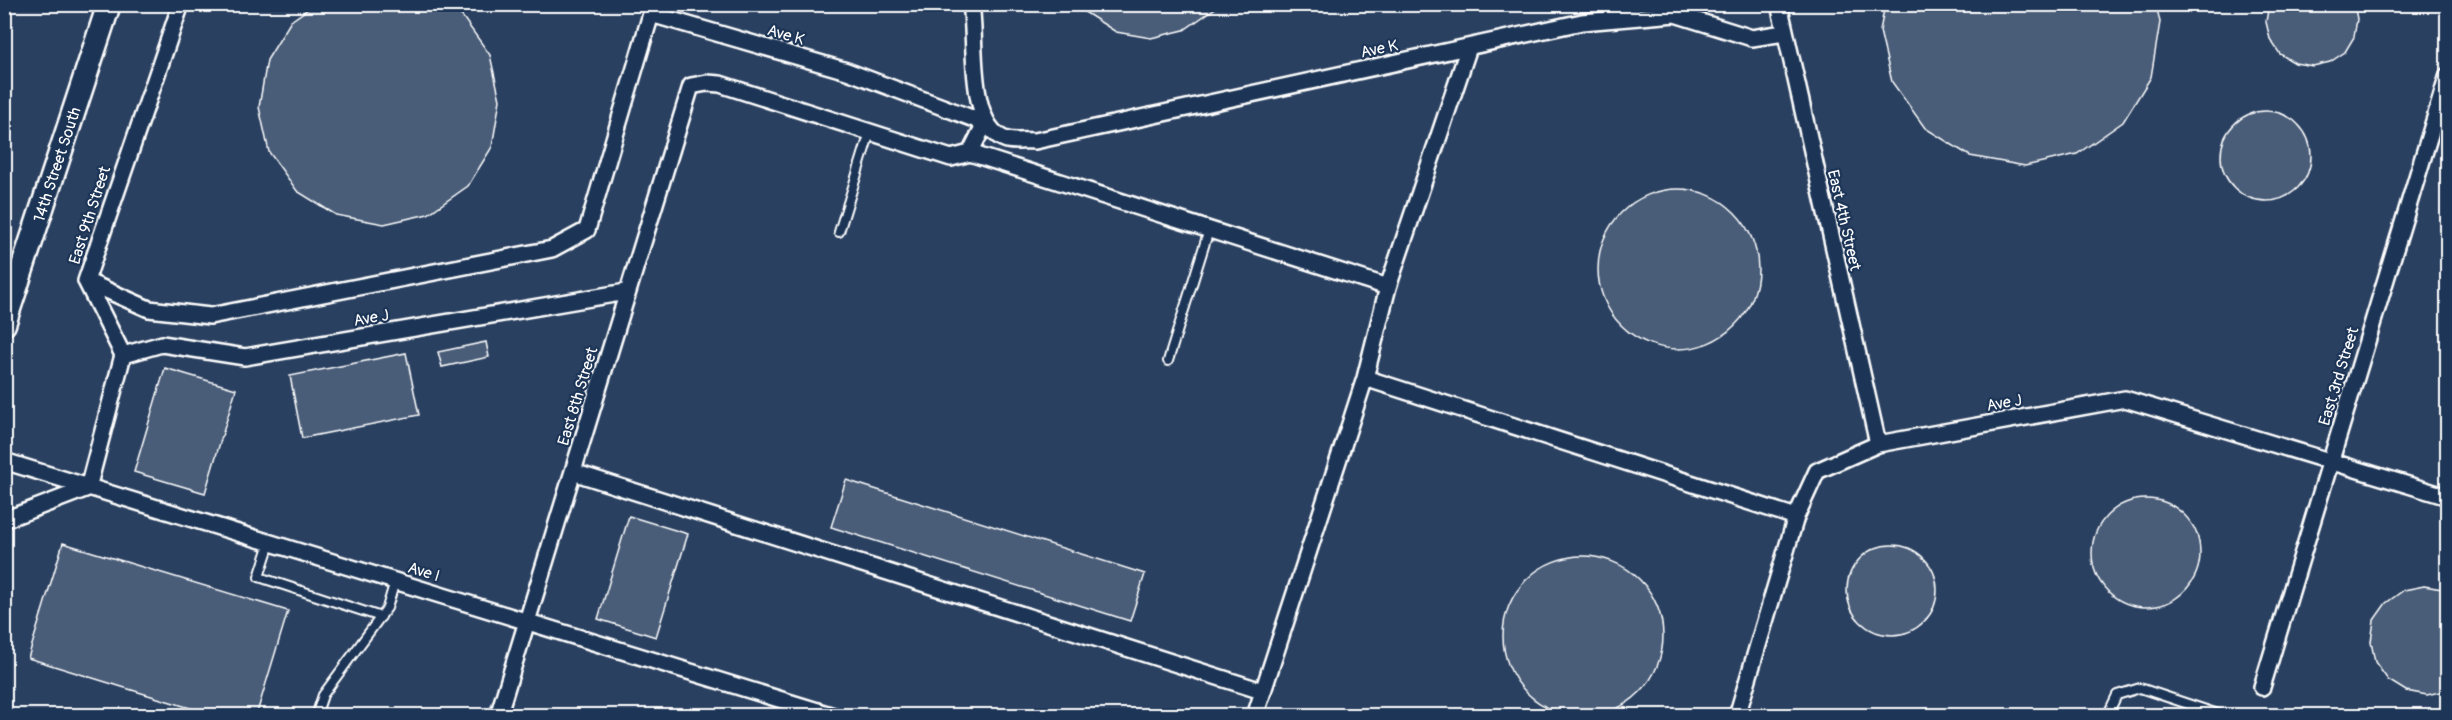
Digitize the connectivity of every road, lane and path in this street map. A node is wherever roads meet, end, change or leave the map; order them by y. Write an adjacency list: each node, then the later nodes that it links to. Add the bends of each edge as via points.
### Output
1 (109, 4): 16 (street, 14th Street South)
2 (181, 4): 13 (street, East 9th Street)
3 (971, 4): 8 (street, via 977,102)
4 (1779, 4): 5 (street, East 4th Street)
5 (1784, 33): 6 (street, Ave K, via 1752,38 1675,14 1582,22); 20 (street, East 4th Street)
6 (1469, 47): 8 (street, Ave K, via 1035,141 1006,140); 14 (street)
7 (2448, 75): 22 (street, East 3rd Street)
8 (985, 123): 10 (street); 13 (street, Ave K, via 848,71 651,14 587,230 552,249 210,316 149,309)
9 (870, 132): 10 (street, via 951,158); 12 (lane); 15 (street, East 8th Street, via 720,84 691,86)
10 (970, 153): 11 (street)
11 (1209, 230): 14 (street); 18 (lane)
12 (839, 232)
13 (86, 281): 17 (street, East 9th Street)
14 (1388, 287): 19 (street)
15 (626, 292): 17 (street, Ave J, via 245,357 162,344); 23 (street, East 8th Street)
16 (4, 324)
17 (123, 355): 24 (street)
18 (1168, 362)
19 (1365, 378): 26 (street); 33 (street)
20 (1878, 444): 22 (street, Ave J, via 2125,399); 26 (street, Ave J, via 1817,471)
21 (4, 461): 24 (street, Ave I)
22 (2331, 462): 25 (street, Ave J); 32 (street, East 3rd Street)
23 (573, 472): 31 (street, East 8th Street); 33 (street)
24 (88, 488): 27 (street); 28 (street, Ave I)
25 (2448, 498)
26 (1796, 517): 38 (street, Ave J)
27 (4, 520)
28 (270, 543): 29 (street, Ave I); 30 (lane, via 259,577)
29 (395, 581): 30 (lane); 31 (street, Ave I)
30 (381, 617): 34 (lane, via 323,695)
31 (528, 622): 35 (street, East 8th Street); 36 (street, Ave I)
32 (2262, 687)
33 (1262, 691): 37 (street)
34 (316, 716)
35 (498, 716)
36 (834, 716)
37 (1255, 716)
38 (1737, 716)
39 (2107, 716): 40 (lane, via 2118,694 2140,688)
40 (2224, 716)

